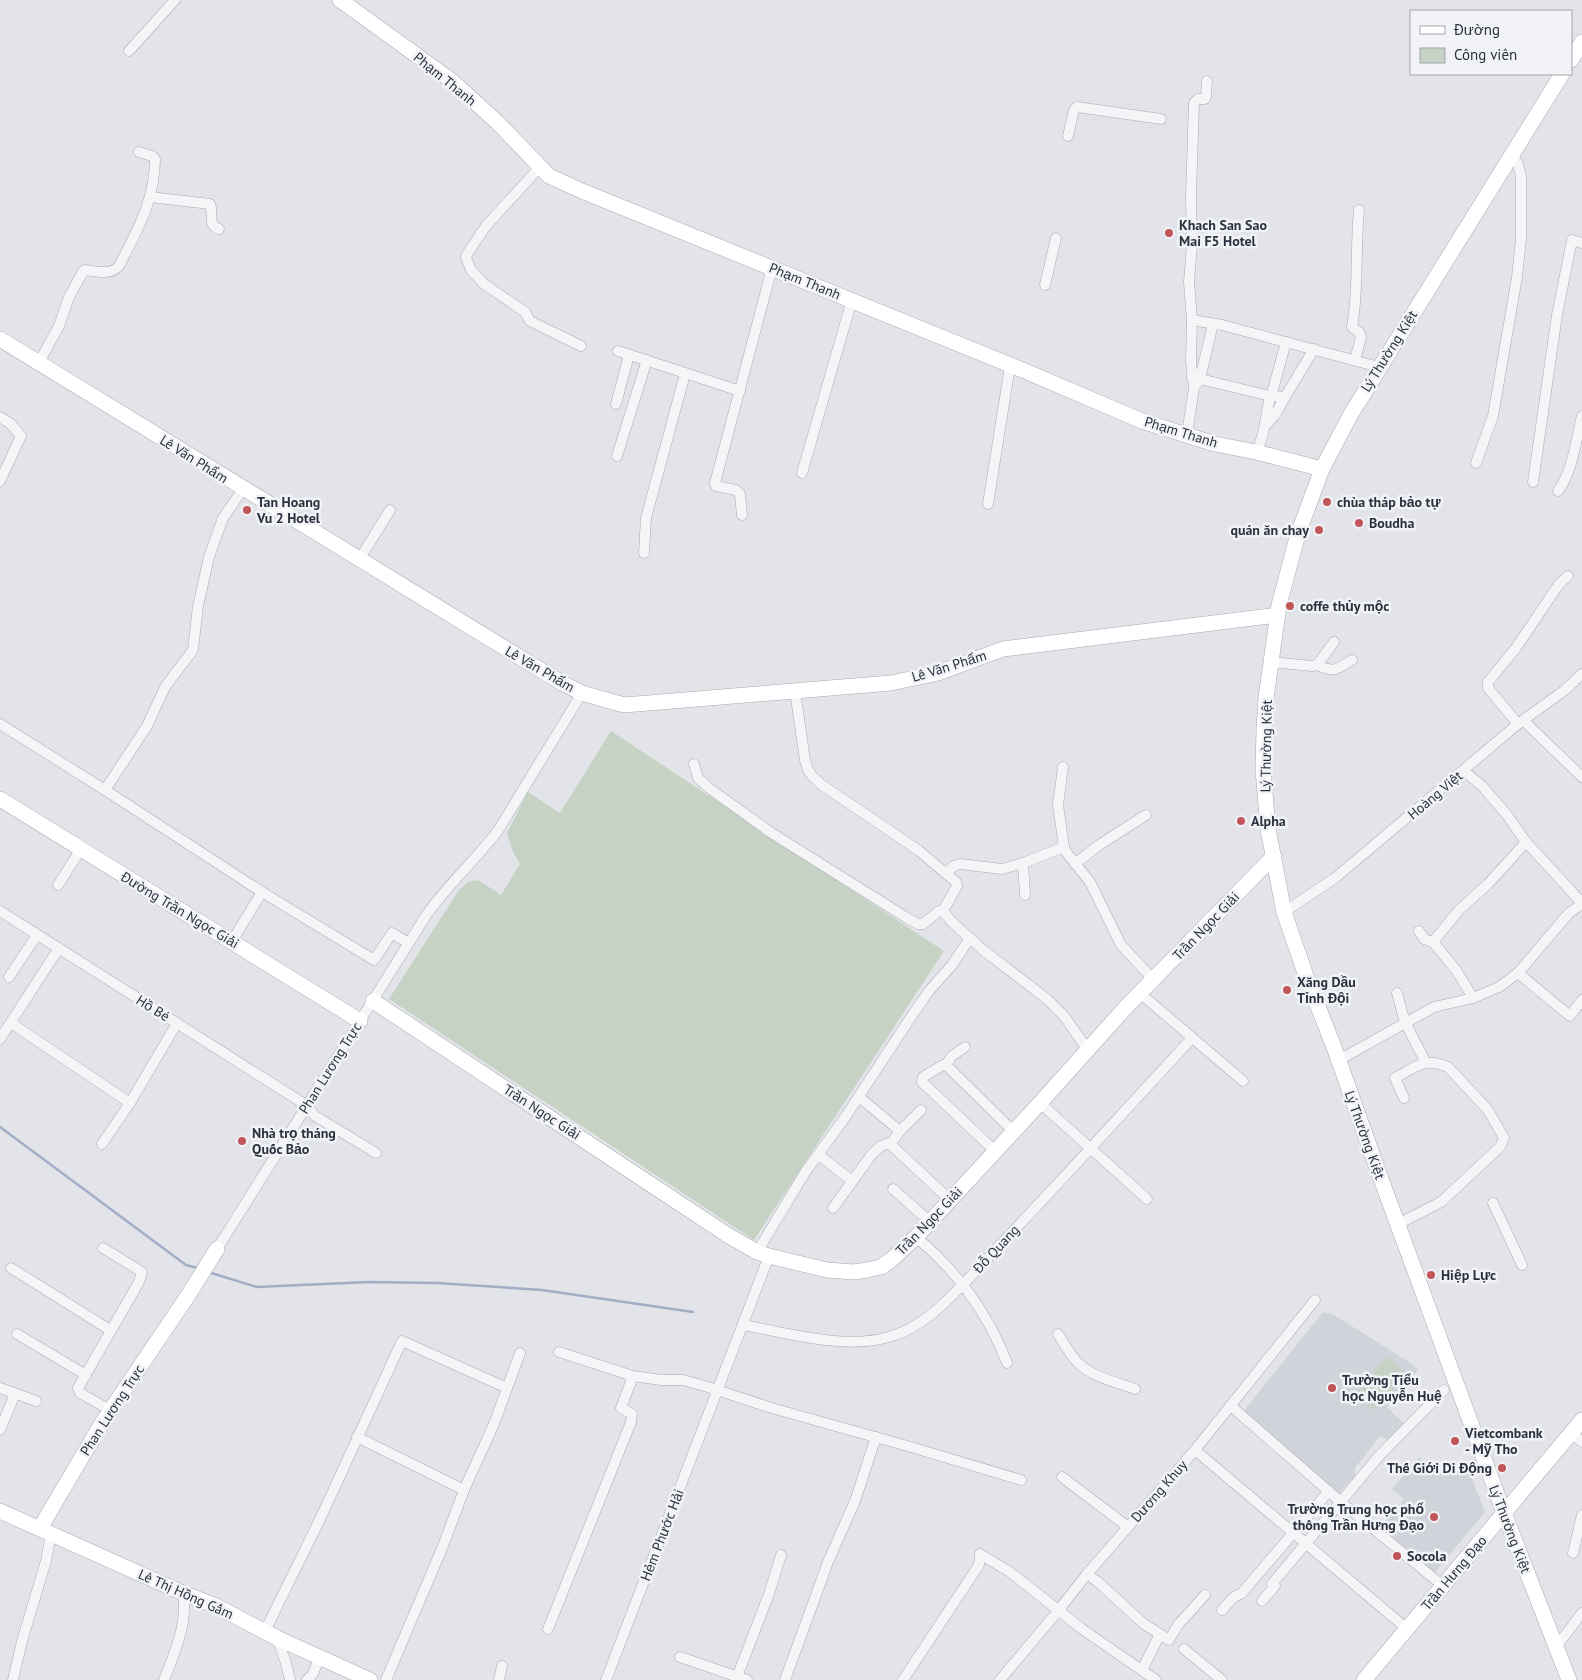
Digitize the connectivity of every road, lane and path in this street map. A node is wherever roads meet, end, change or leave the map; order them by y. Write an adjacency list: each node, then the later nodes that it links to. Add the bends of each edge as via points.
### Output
1 (175, 0): 4 (street)
2 (340, 0): 12 (street, Phạm Thanh, via 452,81)
3 (1582, 42): 5 (street)
4 (129, 51)
5 (1572, 58)
6 (1561, 75): 11 (street, Lý Thường Kiệt)
7 (1206, 81): 21 (street, via 1205,99 1194,103)
8 (1161, 119): 9 (street, via 1077,107)
9 (1068, 136)
10 (139, 152): 13 (street, via 155,158)
11 (1511, 153): 33 (street, Lý Thường Kiệt); 46 (street, via 1521,176 1518,267 1493,416)
12 (540, 167): 18 (street, Phạm Thanh, via 549,176 582,191); 25 (street, via 486,226 466,256 471,270 484,284 525,312 530,321)
13 (150, 197): 15 (street, via 210,204 212,224); 31 (street, via 143,221 115,271 84,270)
14 (1359, 210): 30 (street, via 1352,327 1361,337)
15 (219, 229)
16 (1056, 238): 19 (street)
17 (1582, 243): 50 (street, via 1572,240 1553,342)
18 (772, 268): 20 (street, Phạm Thanh); 36 (street)
19 (1045, 285)
20 (852, 300): 32 (street, Phạm Thanh); 48 (street)
21 (1192, 320): 22 (street); 35 (street, via 1190,362)
22 (1213, 324): 24 (street); 35 (street)
23 (0, 339): 31 (street, Lê Văn Phẩm)
24 (1286, 342): 26 (street); 37 (street)
25 (581, 346)
26 (1314, 349): 30 (street); 38 (street)
27 (618, 351): 28 (street)
28 (629, 355): 29 (street); 39 (street)
29 (646, 360): 34 (street); 45 (street)
30 (1355, 360): 33 (street)
31 (38, 364): 51 (street, Lê Văn Phẩm)
32 (1010, 366): 43 (street, Phạm Thanh, via 1142,421); 53 (street)
33 (1379, 367): 47 (street, Lý Thường Kiệt)
34 (685, 374): 36 (street); 56 (street, via 646,518)
35 (1195, 381): 37 (street); 43 (street)
36 (740, 391): 55 (street, via 714,484 740,494)
37 (1271, 394): 38 (street); 42 (street)
38 (1285, 397): 42 (street, via 1276,415)
39 (616, 404)
40 (1582, 416): 52 (street, via 1563,485)
41 (0, 417): 49 (street, via 11,424 20,436)
42 (1265, 426): 44 (street)
43 (1187, 434): 44 (street, Phạm Thanh, via 1215,444)
44 (1256, 452): 47 (street, Phạm Thanh)
45 (617, 456)
46 (1476, 463)
47 (1322, 469): 59 (street, Lý Thường Kiệt, via 1298,534)
48 (802, 473)
49 (0, 481)
50 (1533, 482)
51 (244, 490): 57 (street, Lê Văn Phẩm); 73 (street, via 223,518 209,557 198,606 193,650 165,687 150,722)
52 (1558, 491)
53 (988, 504)
54 (390, 510): 57 (street)
55 (742, 515)
56 (644, 553)
57 (359, 560): 66 (street, Lê Văn Phẩm)
58 (1568, 576): 67 (street, via 1488,682 1488,688)
59 (1278, 615): 62 (street, Lý Thường Kiệt); 65 (street, Lê Văn Phẩm, via 1003,649 938,673 902,681)
60 (1334, 642): 63 (street)
61 (1352, 660): 63 (street, via 1335,670)
62 (1271, 662): 63 (street); 79 (street, Lý Thường Kiệt, via 1263,769 1268,829)
63 (1317, 665)
64 (1582, 674): 67 (street, Hoàng Việt)
65 (795, 690): 66 (street, Lê Văn Phẩm, via 624,705); 82 (street, via 805,760 813,777 918,850)
66 (582, 693): 95 (street, Phan Lương Trực, via 503,823 485,848 441,894)
67 (1521, 723): 71 (street, Hoàng Việt); 72 (street)
68 (0, 724): 73 (street)
69 (694, 764): 88 (street, via 698,778 709,788 778,837 907,918 923,924)
70 (1063, 767): 77 (street, via 1058,805)
71 (1464, 771): 76 (street, via 1488,793); 89 (street, Hoàng Việt, via 1335,878)
72 (1582, 777)
73 (105, 790): 84 (street)
74 (0, 799): 78 (street, Đường Trần Ngọc Giải)
75 (1146, 815): 81 (street)
76 (1526, 842): 86 (street); 94 (street, via 1459,910)
77 (1064, 847): 80 (street); 81 (street)
78 (80, 849): 83 (street); 93 (street, Đường Trần Ngọc Giải)
79 (1274, 856): 89 (street, Lý Thường Kiệt); 99 (street, Trần Ngọc Giải)
80 (1024, 863): 82 (street, via 1002,869 960,864); 85 (street)
81 (1076, 864): 99 (street, via 1094,889 1121,945)
82 (945, 873): 88 (street, via 957,884)
83 (58, 886)
84 (262, 892): 93 (street); 95 (street, via 374,960 392,934)
85 (1025, 895)
86 (1582, 904): 97 (street, via 1569,913)
87 (0, 911): 91 (street, Hồ Bé)
88 (943, 911): 92 (street)
89 (1284, 912): 113 (street, Lý Thường Kiệt)
90 (1419, 932): 94 (street, via 1424,939)
91 (37, 935): 96 (street, Hồ Bé); 98 (street)
92 (970, 938): 112 (street, via 1047,999 1064,1016); 117 (street, Hẻm Phước Hải, via 929,991)
93 (232, 941): 105 (street, Đường Trần Ngọc Giải)
94 (1433, 942): 102 (street, via 1461,976)
95 (408, 943): 103 (street, Phan Lương Trực)
96 (59, 948): 106 (street); 107 (street, Hồ Bé)
97 (1518, 973): 102 (street, via 1499,987); 104 (street, via 1570,1016)
98 (9, 977)
99 (1154, 980): 101 (street, Trần Ngọc Giải)
100 (1397, 993): 108 (street)
101 (1141, 994): 109 (street); 112 (street, Trần Ngọc Giải)
102 (1472, 998): 108 (street, via 1434,1007)
103 (373, 1000): 105 (street, Phan Lương Trực); 142 (street, Trần Ngọc Giải, via 729,1236)
104 (1582, 1000)
105 (360, 1021): 121 (street, Phan Lương Trực)
106 (11, 1023): 110 (street); 119 (street)
107 (177, 1023): 119 (street); 121 (street, Hồ Bé)
108 (1407, 1023): 113 (street); 114 (street)
109 (1192, 1038): 116 (street); 127 (street, Đỗ Quang)
110 (0, 1039)
111 (965, 1047): 115 (street, via 952,1056)
112 (1088, 1050): 120 (street, Trần Ngọc Giải)
113 (1338, 1060): 138 (street, Lý Thường Kiệt)
114 (1424, 1062): 118 (street, via 1395,1078); 138 (street, via 1448,1067 1488,1110 1504,1138 1500,1147 1441,1202)
115 (946, 1066): 124 (street); 128 (street, via 930,1072 922,1082)
116 (1243, 1081)
117 (859, 1097): 123 (street); 130 (street, Hẻm Phước Hải)
118 (1404, 1098)
119 (130, 1103): 126 (street)
120 (1040, 1103): 124 (street, Trần Ngọc Giải); 127 (street)
121 (306, 1105): 129 (street, Hồ Bé, via 315,1116); 141 (street, Phan Lương Trực)
122 (921, 1110): 123 (street)
123 (900, 1131): 125 (street)
124 (1013, 1131): 128 (street, Trần Ngọc Giải)
125 (889, 1143): 131 (street, via 877,1149); 134 (street)
126 (102, 1144)
127 (1090, 1149): 133 (street); 145 (street, Đỗ Quang)
128 (995, 1151): 134 (street, Trần Ngọc Giải)
129 (376, 1153)
130 (819, 1155): 131 (street); 142 (street, Hẻm Phước Hải, via 806,1172)
131 (852, 1181): 136 (street)
132 (893, 1189): 137 (street)
133 (1147, 1198)
134 (950, 1200): 137 (street, Trần Ngọc Giải)
135 (1493, 1203): 143 (street)
136 (833, 1208)
137 (930, 1222): 139 (street, Trần Ngọc Giải)
138 (1398, 1224): 177 (street, Lý Thường Kiệt)
139 (916, 1237): 142 (street, Trần Ngọc Giải, via 881,1267 854,1272 827,1270); 145 (street)
140 (103, 1248): 148 (street, via 142,1272)
141 (217, 1249): 164 (street, Phan Lương Trực)
142 (763, 1254): 147 (street, Hẻm Phước Hải)
143 (1522, 1265)
144 (11, 1268): 148 (street)
145 (963, 1284): 147 (street, Đỗ Quang, via 921,1322 875,1341 834,1340); 153 (street, via 995,1336)
146 (1315, 1300): 163 (street, Dương Khuy)
147 (743, 1326): 159 (street, Hẻm Phước Hải)
148 (110, 1330): 154 (street)
149 (16, 1334): 154 (street)
150 (1058, 1334): 158 (street, via 1083,1366 1099,1376)
151 (559, 1352): 155 (street)
152 (520, 1353): 157 (street)
153 (1007, 1364)
154 (86, 1375): 164 (street, via 78,1391)
155 (633, 1376): 159 (street, via 683,1380); 194 (street, via 621,1408 632,1414 631,1422)
156 (0, 1388): 161 (street)
157 (507, 1388): 167 (street, via 402,1341); 173 (street)
158 (1135, 1389)
159 (718, 1390): 168 (street); 212 (street, Hẻm Phước Hải)
160 (1444, 1390): 175 (street, via 1399,1434)
161 (15, 1394): 162 (street); 166 (street)
162 (36, 1401)
163 (1232, 1406): 170 (street, Dương Khuy); 174 (street)
164 (110, 1410): 180 (street, Phan Lương Trực)
165 (1582, 1420): 169 (street, Trần Hưng Đạo)
166 (0, 1430)
167 (357, 1437): 173 (street); 195 (street)
168 (876, 1437): 172 (street); 213 (street, via 855,1502 828,1562)
169 (1577, 1437): 177 (street, Trần Hưng Đạo)
170 (1195, 1450): 179 (street, Dương Khuy); 181 (street)
171 (1062, 1477): 179 (street)
172 (1021, 1480)
173 (464, 1490): 210 (street)
174 (1329, 1491): 175 (street); 181 (street)
175 (1341, 1502): 182 (street); 186 (street)
176 (1, 1513): 180 (street, Lê Thị Hồng Gấm)
177 (1504, 1513): 186 (street, Trần Hưng Đạo); 197 (street, Lý Thường Kiệt)
178 (1582, 1515): 183 (street)
179 (1128, 1527): 185 (street, Dương Khuy)
180 (45, 1530): 187 (street, Lê Thị Hồng Gấm); 204 (street, via 46,1561)
181 (1293, 1533): 182 (street); 190 (street, via 1242,1593)
182 (1307, 1544): 189 (street); 193 (street)
183 (1573, 1552)
184 (781, 1555): 203 (street)
185 (1087, 1574): 191 (street, Dương Khuy); 196 (street)
186 (1443, 1586): 193 (street, Trần Hưng Đạo)
187 (183, 1593): 195 (street, Lê Thị Hồng Gấm); 205 (street, via 183,1624)
188 (1205, 1595): 196 (street, via 1169,1640)
189 (1262, 1601)
190 (1222, 1610)
191 (1058, 1611): 202 (street); 214 (street, via 1010,1572 980,1554 979,1565); 215 (street, Dương Khuy)
192 (1582, 1613): 197 (street)
193 (1406, 1628): 218 (street, Trần Hưng Đạo)
194 (548, 1629)
195 (271, 1634): 200 (street, Lê Thị Hồng Gấm); 206 (street, via 286,1663)
196 (1160, 1634): 202 (street)
197 (1556, 1647): 219 (street, Lý Thường Kiệt)
198 (1184, 1649): 217 (street)
199 (680, 1657): 203 (street)
200 (322, 1659): 207 (street); 208 (street); 209 (street, Lê Thị Hồng Gấm)
201 (502, 1666): 211 (street)
202 (1142, 1670): 216 (street)
203 (742, 1678)
204 (13, 1680)
205 (164, 1680)
206 (290, 1680)
207 (308, 1680)
208 (318, 1680)
209 (370, 1680)
210 (386, 1680)
211 (498, 1680)
212 (606, 1680)
213 (785, 1680)
214 (903, 1680)
215 (1000, 1680)
216 (1156, 1680)
217 (1222, 1680)
218 (1364, 1680)
219 (1569, 1680)

